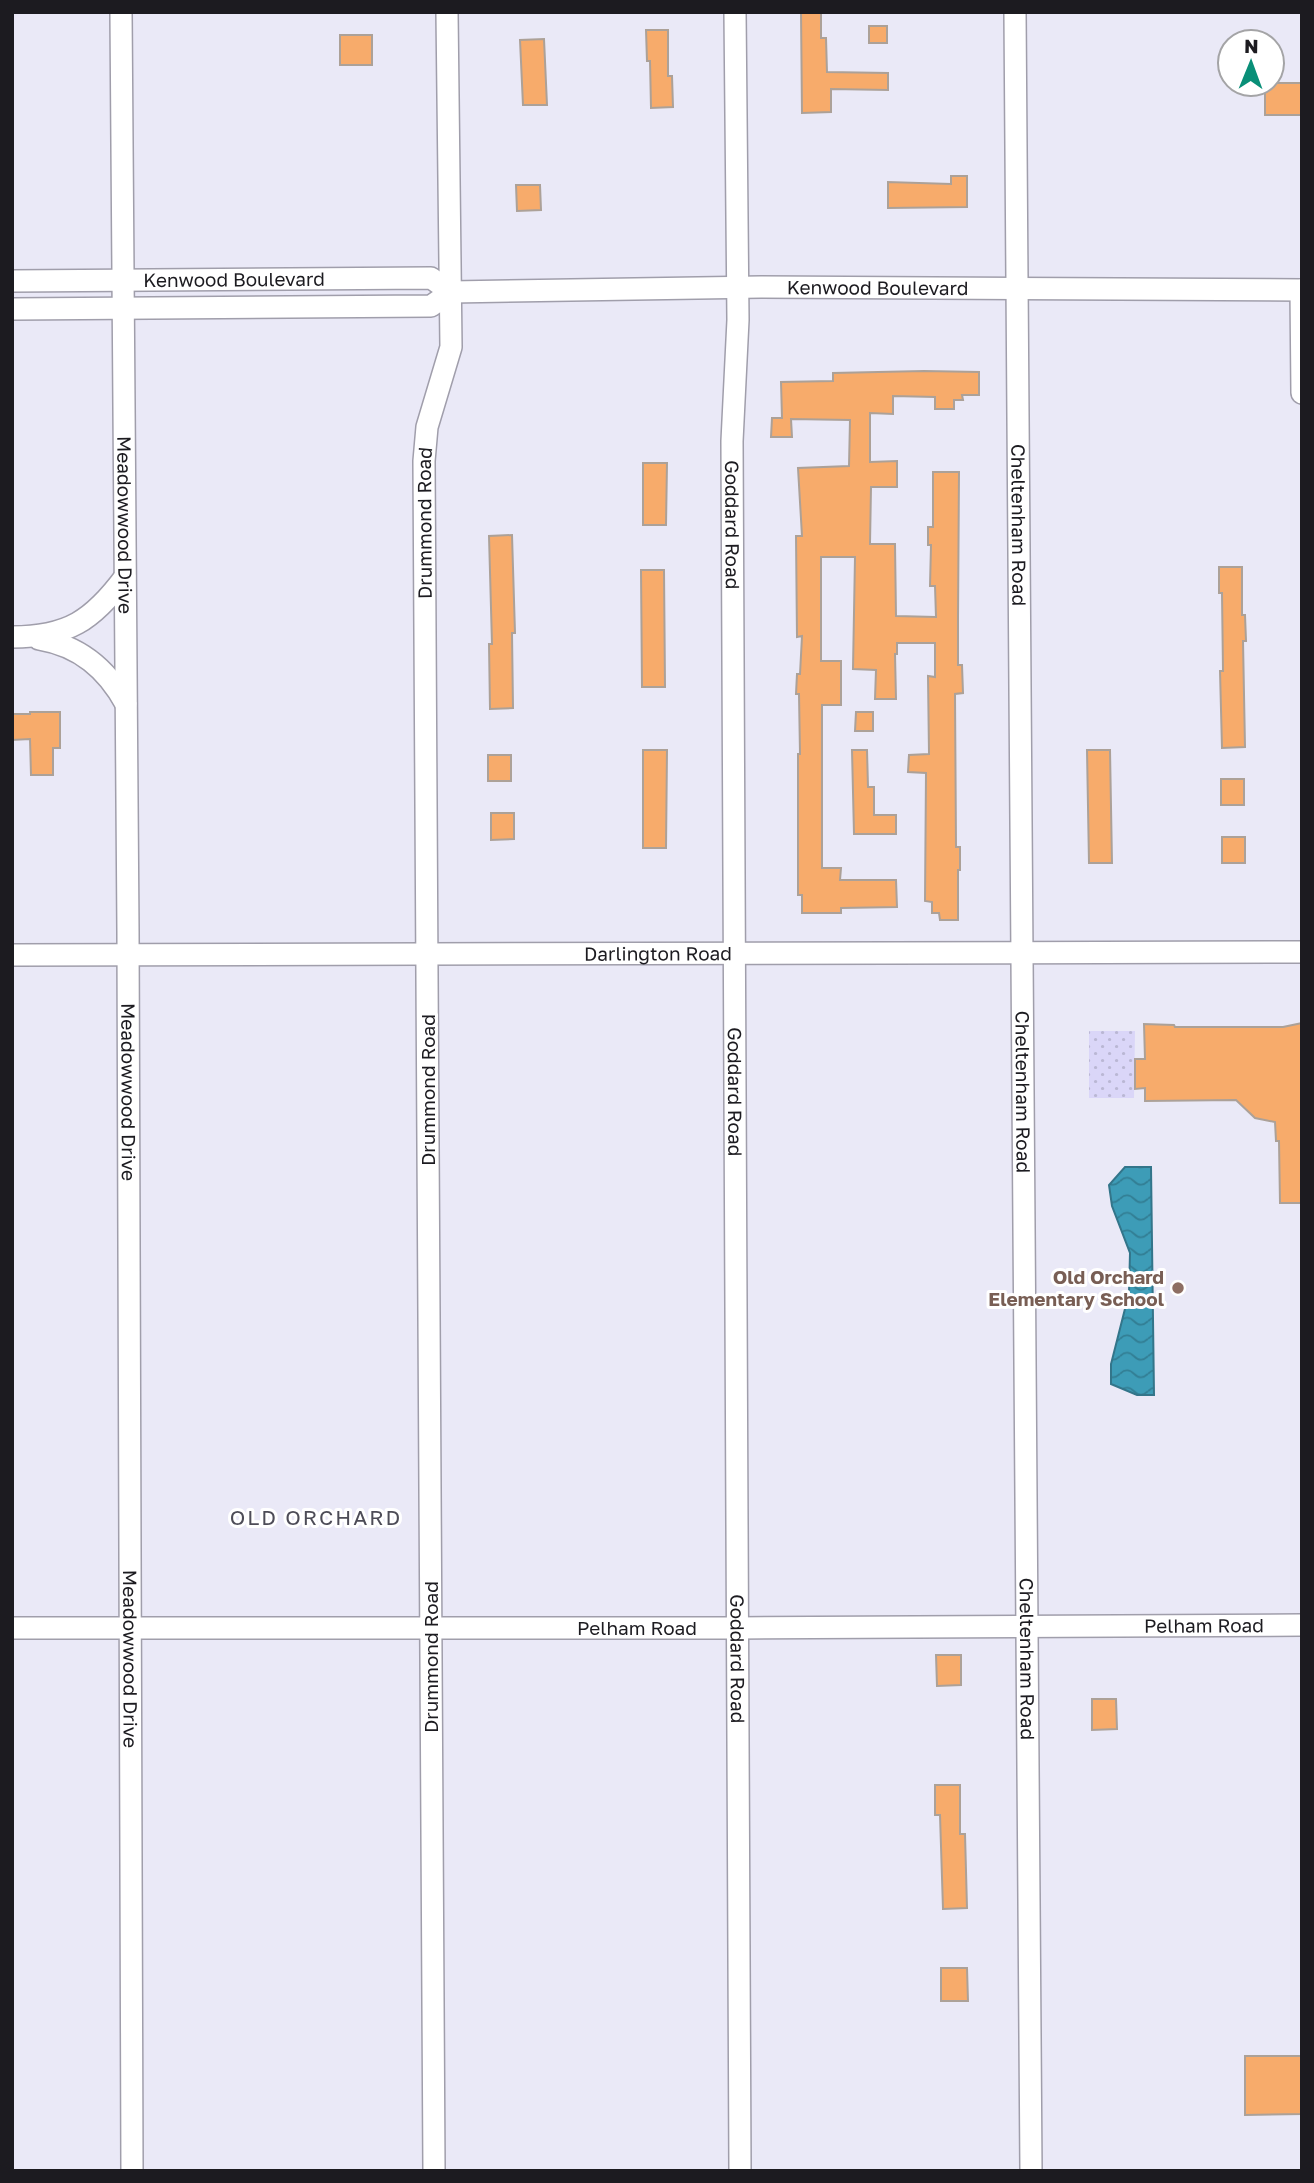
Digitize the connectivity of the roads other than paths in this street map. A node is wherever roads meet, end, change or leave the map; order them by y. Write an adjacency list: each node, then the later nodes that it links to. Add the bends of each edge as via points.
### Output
1 (121, 12): 5 (street, Meadowwood Drive)
2 (447, 12): 10 (street, Drummond Road)
3 (735, 12): 7 (street, Goddard Road)
4 (1015, 12): 8 (street, Cheltenham Road)
5 (124, 280): 6 (street, Kenwood Boulevard); 10 (street, Kenwood Boulevard, via 431,278); 11 (street, Meadowwood Drive)
6 (12, 281)
7 (738, 287): 8 (street, Kenwood Boulevard); 10 (street, Kenwood Boulevard); 19 (street, Goddard Road, via 732,441)
8 (1017, 287): 9 (street, Kenwood Boulevard); 17 (street, Cheltenham Road)
9 (1301, 290): 13 (street)
10 (451, 292): 11 (street, Kenwood Boulevard, via 431,306); 21 (street, Drummond Road, via 451,347 427,427 424,461)
11 (124, 307): 12 (street, Kenwood Boulevard); 14 (street, Meadowwood Drive)
12 (12, 309)
13 (1302, 393)
14 (125, 577): 15 (street, via 99,609 81,622 60,631); 16 (street, Meadowwood Drive)
15 (21, 637): 16 (street, via 59,642 81,653 116,685)
16 (126, 705): 20 (street, Meadowwood Drive)
17 (1023, 951): 18 (street, Darlington Road); 19 (street, Darlington Road); 24 (street, Cheltenham Road)
18 (1302, 952)
19 (735, 953): 21 (street, Darlington Road); 28 (street, Goddard Road)
20 (128, 954): 21 (street, Darlington Road); 22 (street, Darlington Road); 26 (street, Meadowwood Drive)
21 (428, 954): 27 (street, Drummond Road)
22 (12, 955)
23 (1302, 1625): 24 (street, Pelham Road)
24 (1028, 1626): 28 (street, Pelham Road); 32 (street, Cheltenham Road)
25 (12, 1628): 26 (street, Pelham Road)
26 (130, 1628): 27 (street, Pelham Road); 29 (street, Meadowwood Drive)
27 (431, 1628): 28 (street, Pelham Road); 30 (street, Drummond Road)
28 (738, 1628): 31 (street, Goddard Road)
29 (132, 2171)
30 (434, 2171)
31 (740, 2171)
32 (1031, 2171)

